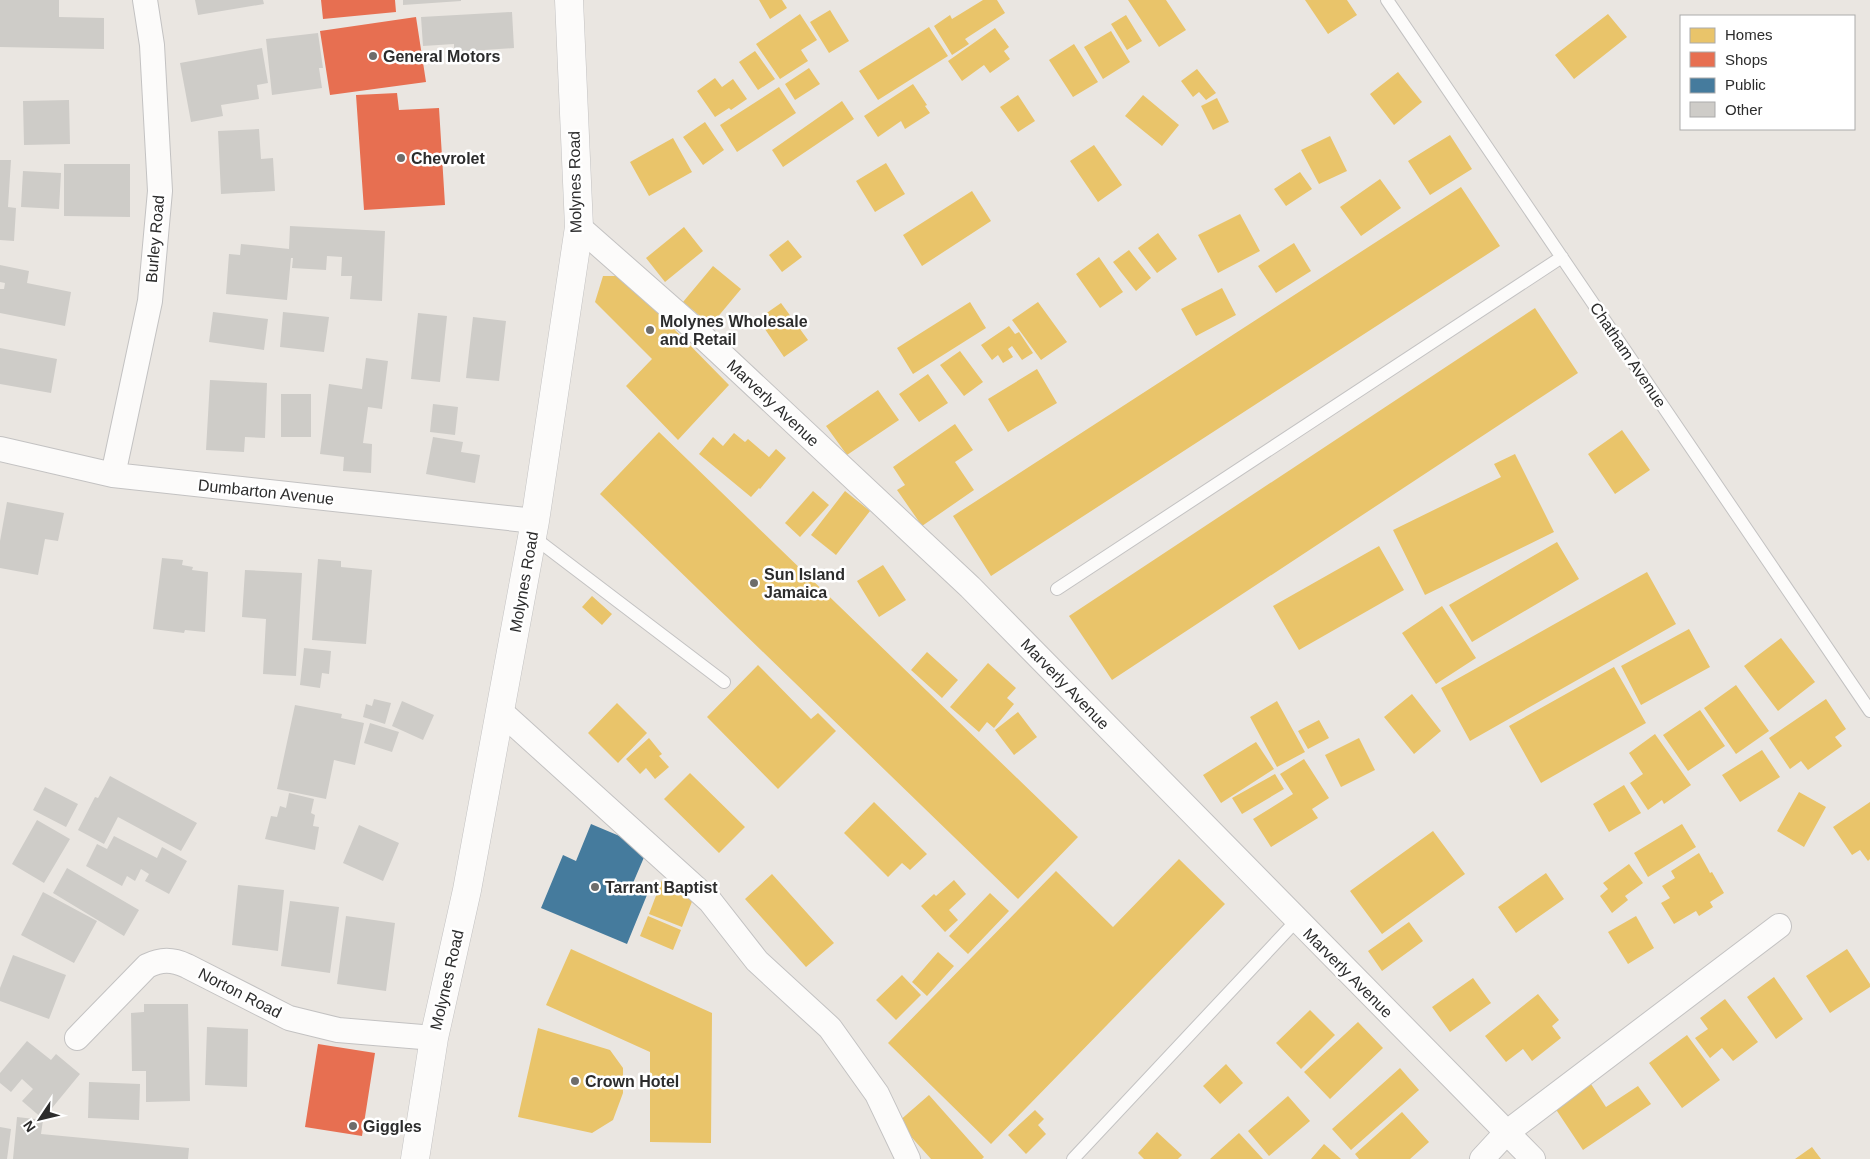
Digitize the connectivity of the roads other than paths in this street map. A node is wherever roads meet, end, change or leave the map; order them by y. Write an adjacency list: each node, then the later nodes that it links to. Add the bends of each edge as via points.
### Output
1 (145, 0): 7 (street, Burley Road, via 152,45 160,192 150,301)
2 (569, 0): 4 (main road, Molynes Road)
3 (1387, 0): 5 (lane, Chatham Avenue)
4 (579, 227): 8 (main road, Molynes Road); 13 (street, Marverly Avenue, via 688,323 970,587)
5 (1562, 257): 9 (lane); 12 (lane, Chatham Avenue)
6 (0, 449): 7 (street, Dumbarton Avenue)
7 (113, 476): 8 (street, Dumbarton Avenue)
8 (534, 529): 10 (lane); 11 (main road, Molynes Road)
9 (1057, 589)
10 (724, 682)
11 (500, 711): 16 (main road, Molynes Road, via 467,890); 19 (street, via 710,901 757,961 830,1028 877,1094)
12 (1870, 711)
13 (1297, 920): 17 (street, Marverly Avenue); 20 (lane)
14 (1779, 926): 17 (street)
15 (77, 1038): 16 (street, Norton Road, via 147,966 167,960 177,961 289,1018 338,1030)
16 (434, 1038): 18 (main road, Molynes Road)
17 (1506, 1133): 21 (street); 22 (street, Marverly Avenue)
18 (415, 1159)
19 (908, 1159)
20 (1073, 1159)
21 (1482, 1159)
22 (1533, 1159)

